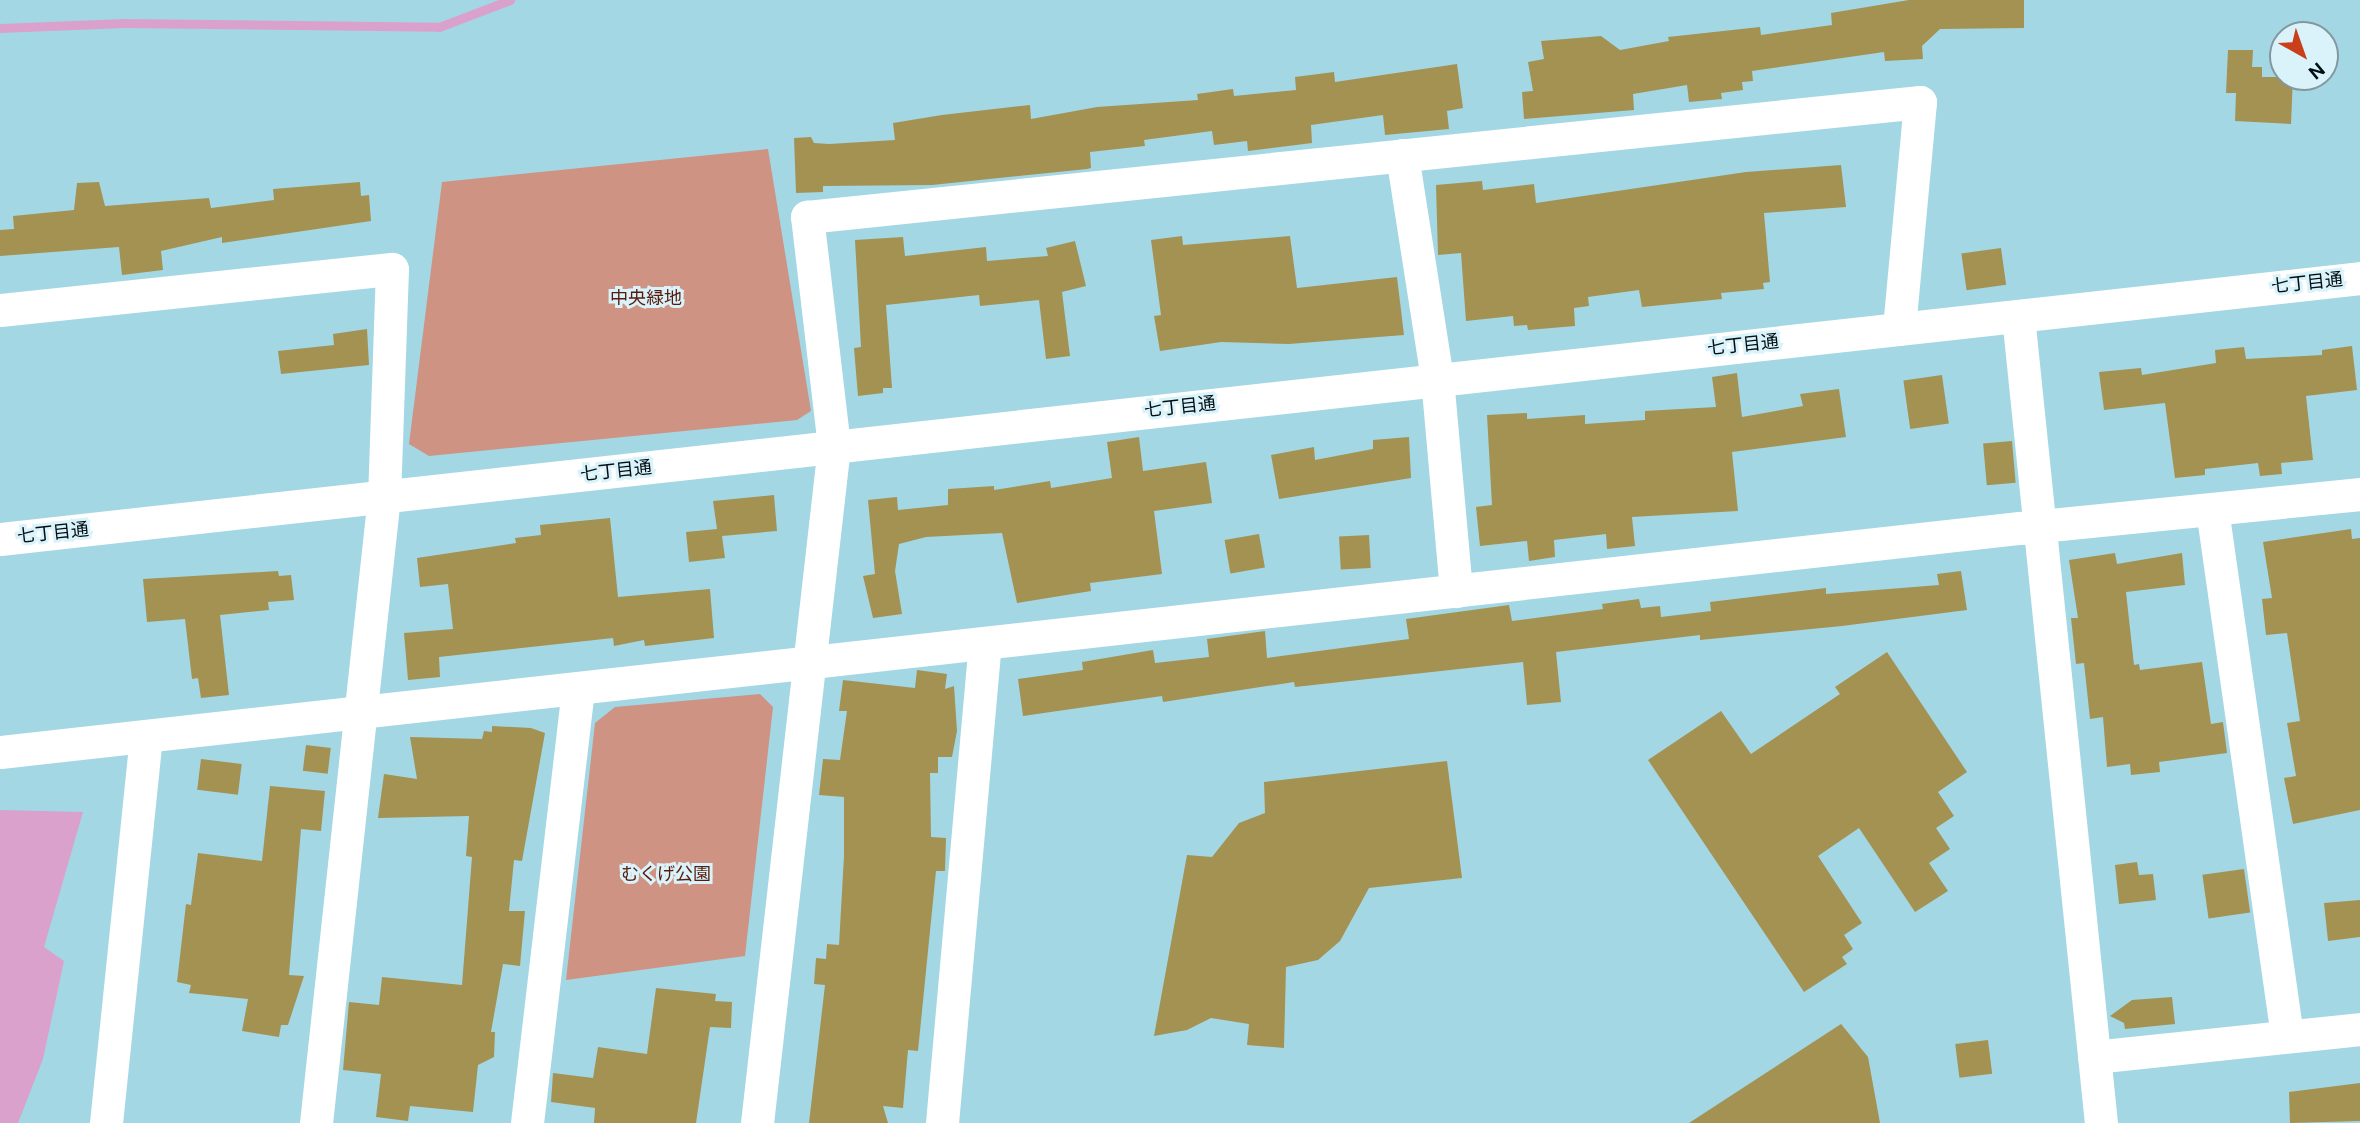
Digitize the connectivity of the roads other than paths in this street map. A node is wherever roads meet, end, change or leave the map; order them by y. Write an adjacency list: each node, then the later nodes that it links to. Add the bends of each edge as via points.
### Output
1 (1402, 155): 5 (street, via 1920,102); 6 (street); 7 (street, via 807,217)
2 (2360, 278): 4 (street, 七丁目通)
3 (0, 310): 9 (street, via 392,269)
4 (2018, 316): 5 (street, 七丁目通); 11 (street)
5 (1899, 329): 6 (street, 七丁目通)
6 (1437, 378): 7 (street, 七丁目通); 13 (street)
7 (834, 446): 9 (street, 七丁目通); 15 (street)
8 (2360, 495): 10 (street)
9 (384, 496): 12 (street, 七丁目通); 17 (street)
10 (2212, 509): 11 (street); 21 (street)
11 (2039, 526): 13 (street); 22 (street)
12 (0, 539)
13 (1456, 591): 14 (street)
14 (985, 644): 15 (street); 27 (street)
15 (809, 664): 16 (street); 26 (street)
16 (578, 689): 17 (street); 25 (street)
17 (361, 713): 18 (street); 24 (street)
18 (146, 736): 19 (street); 23 (street)
19 (0, 752)
20 (2360, 1028): 21 (street)
21 (2287, 1036): 22 (street)
22 (2094, 1057): 28 (street)
23 (106, 1123)
24 (316, 1123)
25 (527, 1123)
26 (757, 1123)
27 (942, 1123)
28 (2101, 1123)

